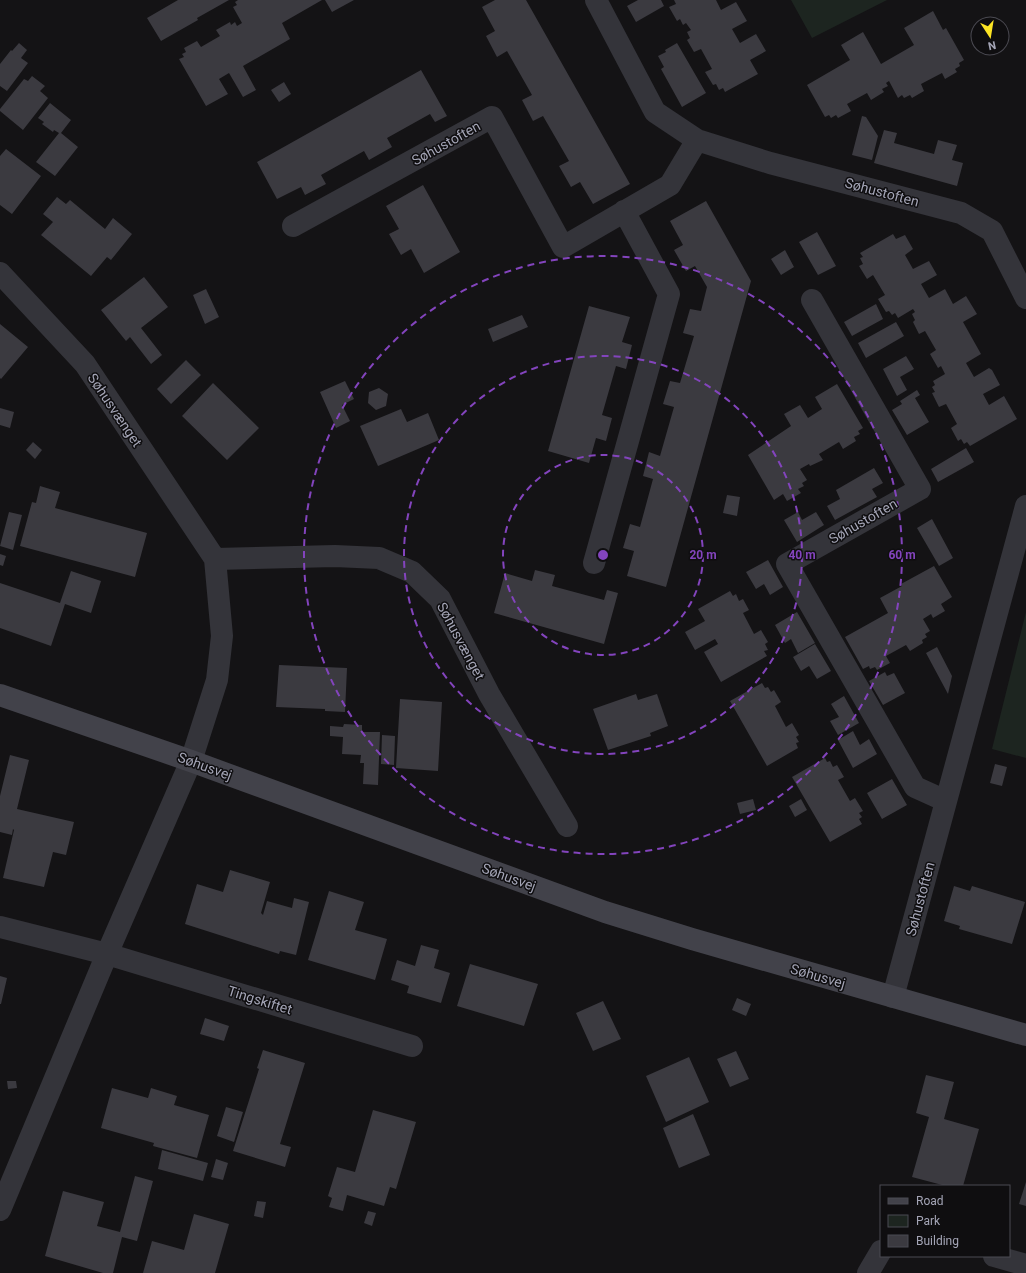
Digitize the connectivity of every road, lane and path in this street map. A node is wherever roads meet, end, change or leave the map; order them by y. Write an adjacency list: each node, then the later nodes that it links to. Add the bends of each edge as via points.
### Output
1 (596, 0): 2 (street, Søhustoften, via 655,112)
2 (697, 140): 3 (street, Søhustoften, via 670,185); 6 (street, Søhustoften, via 770,163 961,213 992,231)
3 (624, 211): 4 (street, Søhustoften, via 563,246 492,118); 10 (street, via 669,294)
4 (294, 226)
5 (0, 273): 9 (street, Søhusvænget, via 85,364)
6 (1026, 298)
7 (812, 300): 13 (street, Søhustoften, via 920,489 787,564 915,787)
8 (1026, 506): 13 (street, Søhustoften)
9 (215, 559): 12 (street, Søhusvænget, via 222,636 217,680); 14 (street, Søhusvænget, via 335,556 380,558 412,572 440,600 489,694)
10 (594, 564)
11 (0, 695): 12 (street, Søhusvej)
12 (191, 761): 16 (street); 17 (street, Søhusvej, via 605,912)
13 (946, 801): 17 (street, Søhustoften)
14 (567, 826)
15 (0, 926): 16 (street, Tingskiftet)
16 (107, 954): 19 (street, Tingskiftet); 20 (street)
17 (893, 997): 18 (street, Søhusvej)
18 (1026, 1034)
19 (412, 1046)
20 (0, 1210)
21 (880, 1253): 24 (street)
22 (998, 1257): 23 (street)
23 (1026, 1265)
24 (868, 1273)

